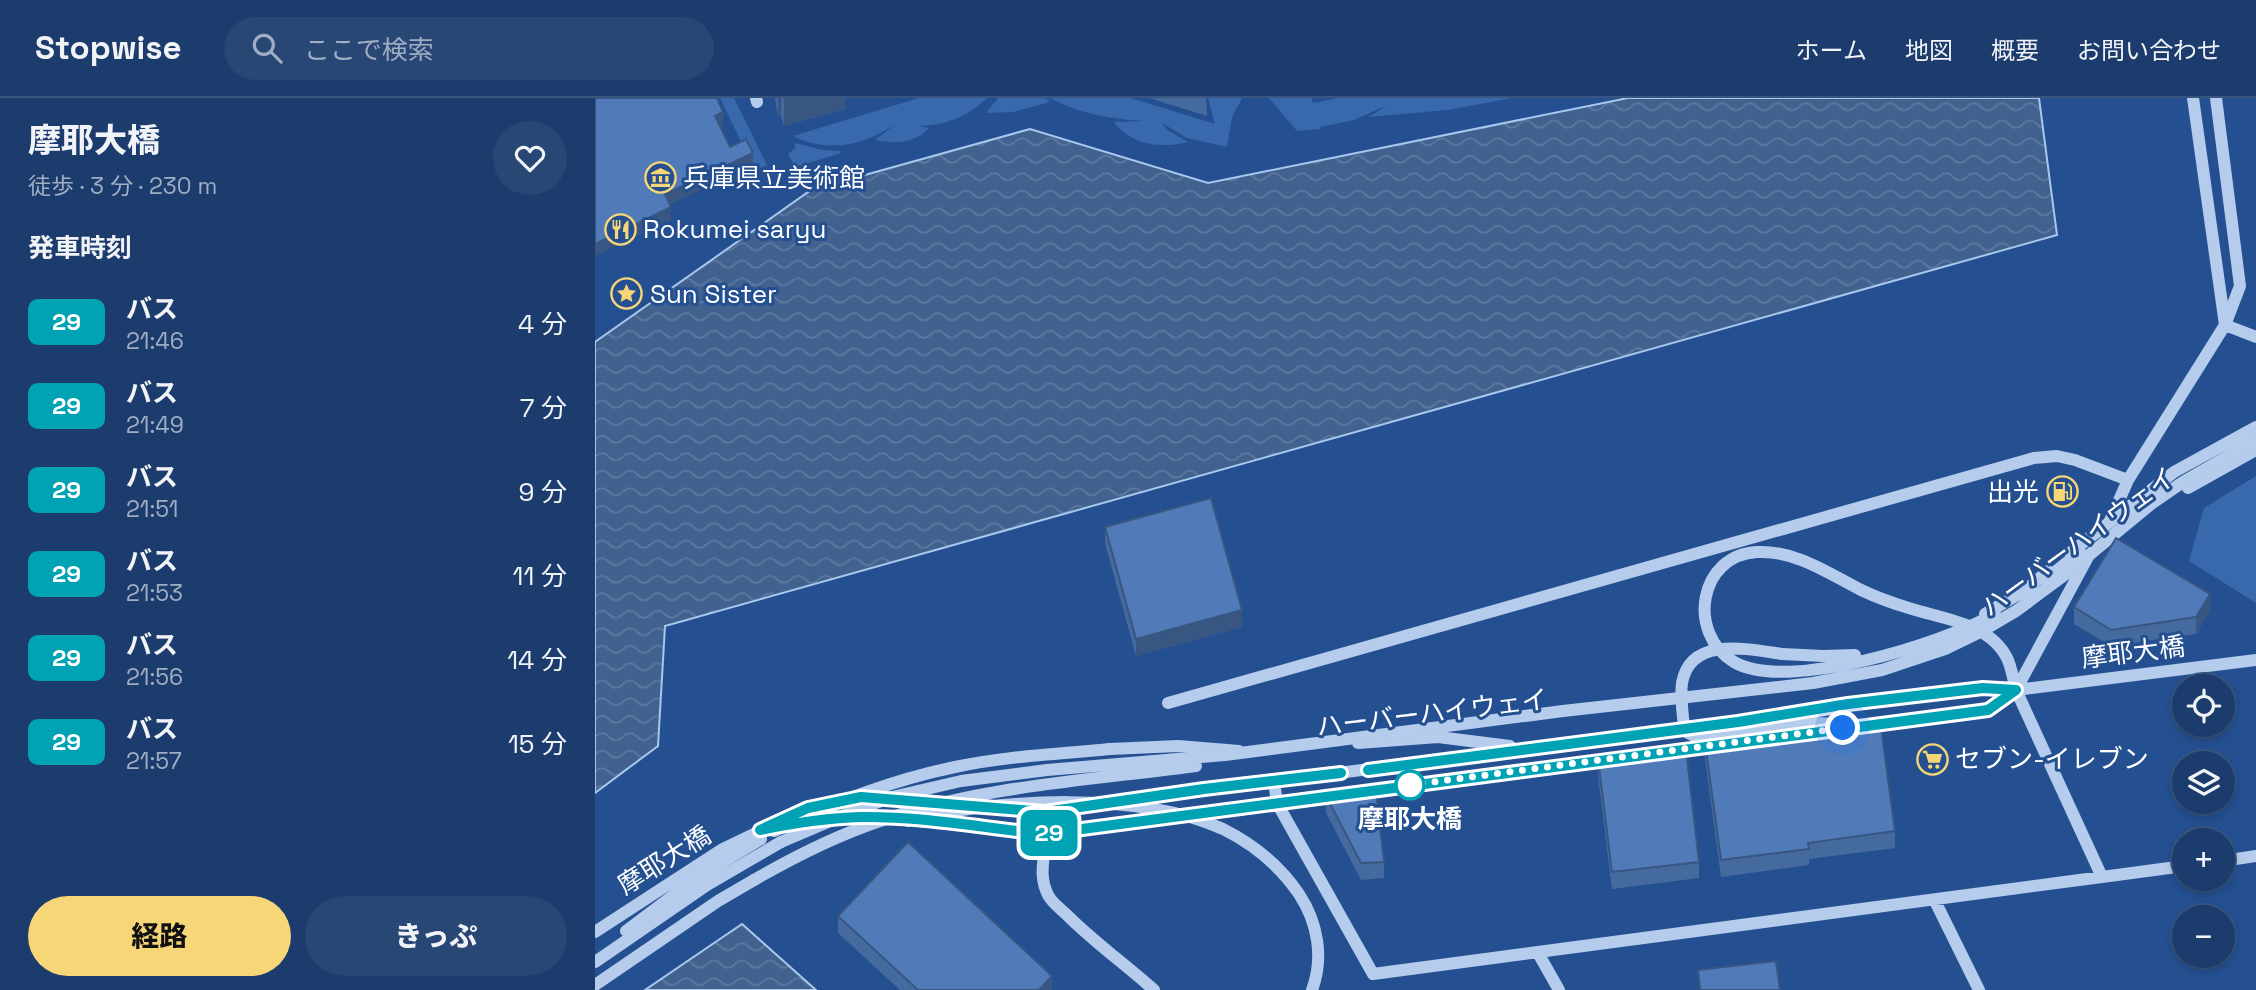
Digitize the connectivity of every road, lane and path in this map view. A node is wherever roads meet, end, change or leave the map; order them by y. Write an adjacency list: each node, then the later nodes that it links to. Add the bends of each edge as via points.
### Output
1 (2193, 98): 3 (street)
2 (2217, 98): 3 (street, via 2241,286)
3 (2225, 325): 4 (street); 9 (street)
4 (2256, 337)
5 (2256, 427): 14 (street, bridge, via 2174,472 2024,591 1986,614 1874,652 1823,656 1723,649 1697,657 1682,683)
6 (2256, 432): 11 (street, bridge, via 2154,493 2027,595 1987,618 1941,637 1887,654 1791,672 1744,667 1721,652 1710,637 1706,590 1732,559 1754,552 1797,558 1861,590 1963,624 1990,638 2007,658)
7 (2256, 440): 30 (street, ハーバーハイウェイ, bridge, via 2151,503 2015,611 1911,662 1801,685 1184,760 1005,775 926,788 856,810 781,842 707,885)
8 (2256, 450): 25 (street, ハーバーハイウェイ, bridge, via 2155,510 2019,618 1952,655 1886,677 1811,691 1000,793 882,820 814,847)
9 (2128, 480): 11 (street, via 2108,526); 12 (street, via 2075,460 2034,458)
10 (2256, 660): 11 (street, 摩耶大橋)
11 (2016, 690): 13 (street, 摩耶大橋, via 1988,710); 14 (street, 摩耶大橋, via 1983,688); 24 (street)
12 (1168, 703)
13 (1870, 725): 14 (street, via 1816,723 1698,738); 17 (street, 摩耶大橋)
14 (1684, 728): 15 (street, 摩耶大橋)
15 (1528, 749): 16 (street, 摩耶大橋); 29 (street, bridge, via 1438,737 1257,751 1178,746 1110,749 958,766 829,805 766,836 699,876)
16 (1274, 781): 17 (street); 18 (street, 摩耶大橋)
17 (1277, 803): 20 (street, 摩耶大橋); 28 (street, via 1373,974)
18 (1024, 811): 19 (street, 摩耶大橋, via 861,797 808,808); 20 (street)
19 (760, 830): 20 (street, 摩耶大橋, via 863,817); 27 (street, 摩耶大橋, via 700,862)
20 (1044, 834): 32 (street, via 1042,872 1049,898)
21 (2256, 856): 22 (street)
22 (2235, 859)
23 (2172, 868): 24 (street)
24 (2102, 877): 26 (street)
25 (754, 880): 31 (street, ハーバーハイウェイ); 33 (street, bridge, via 849,840 947,813 1048,802 1161,811 1222,829 1246,842 1285,876 1306,905 1316,935 1319,964)
26 (1935, 901): 28 (street); 35 (street)
27 (595, 932)
28 (1538, 953): 34 (street)
29 (595, 955)
30 (595, 961)
31 (595, 985)
32 (1154, 990)
33 (1312, 990)
34 (1559, 990)
35 (1979, 990)

